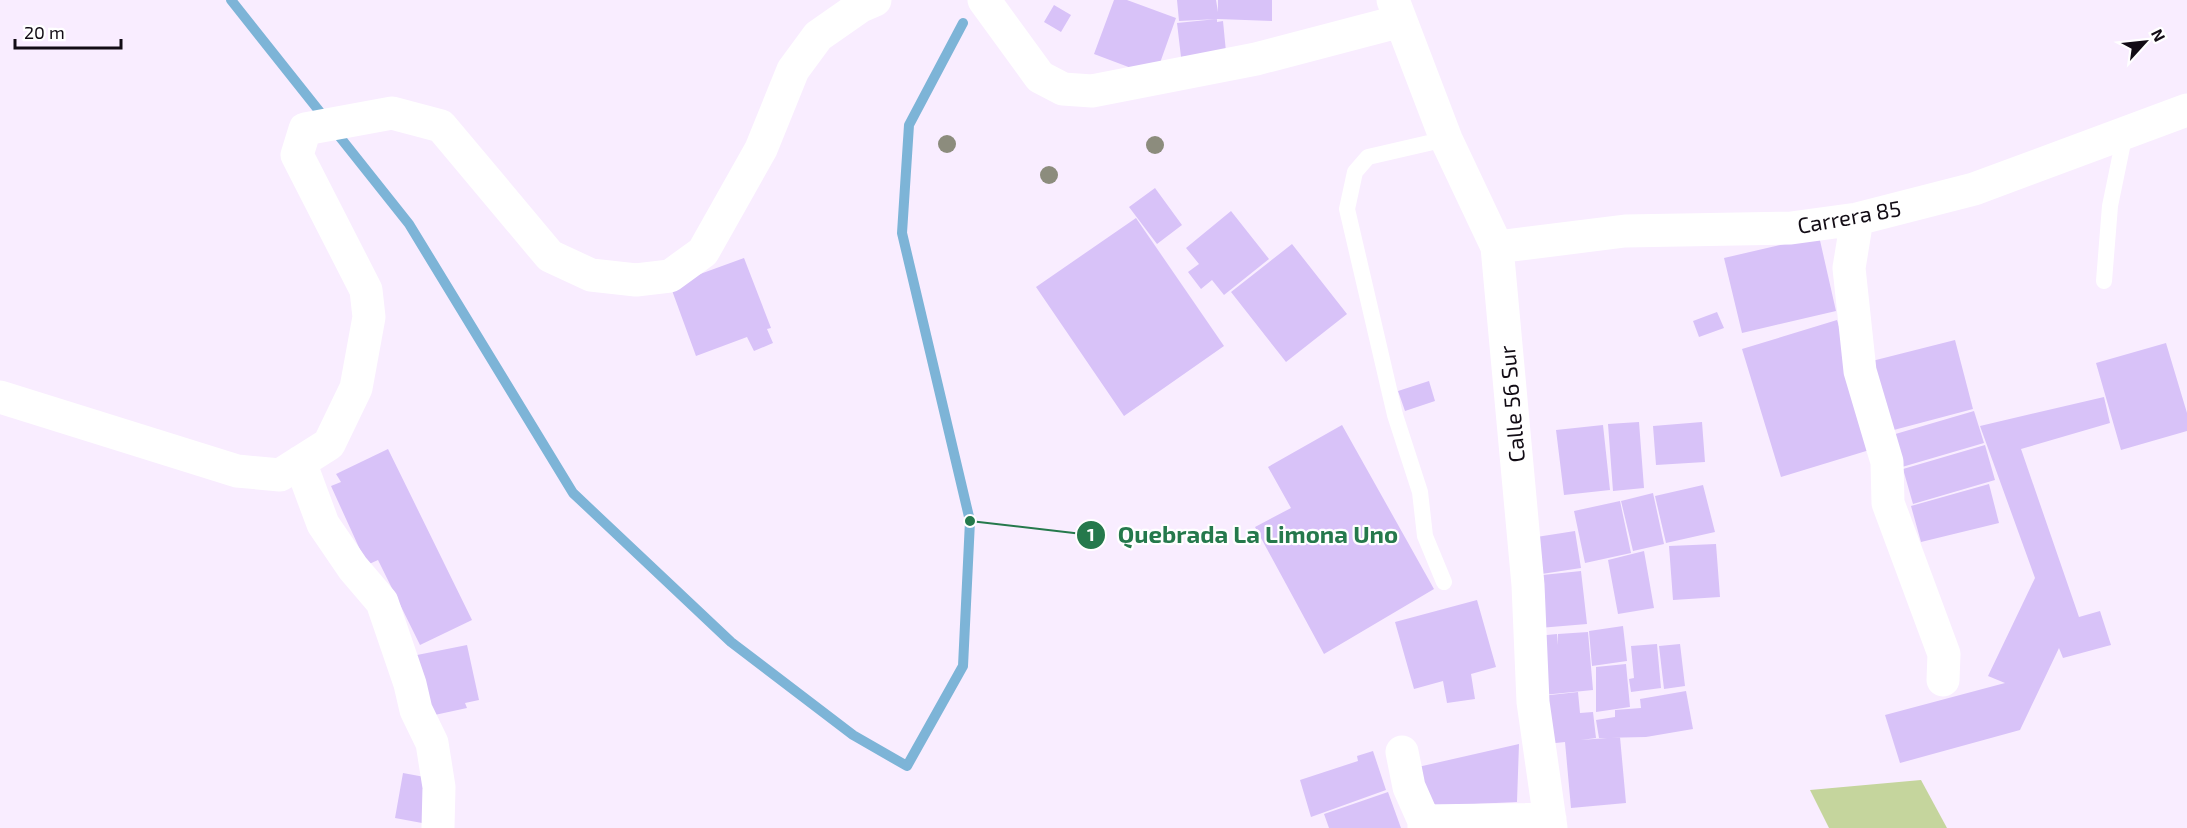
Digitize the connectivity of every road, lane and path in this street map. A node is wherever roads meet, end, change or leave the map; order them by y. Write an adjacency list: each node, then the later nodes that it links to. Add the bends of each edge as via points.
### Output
1 (875, 0): 11 (street, via 818,36 793,70 761,148 703,252 670,276 636,280 591,275 550,256 441,126 392,113 305,129 297,155 366,290 369,317 352,397 329,444)
2 (984, 0): 3 (street, via 1040,77 1063,90 1092,91 1256,59)
3 (1397, 10): 6 (street, Calle 56 Sur)
4 (2187, 110): 5 (street, Carrera 85)
5 (2125, 133): 7 (street, Carrera 85, via 1974,189); 9 (lane, via 2110,206)
6 (1446, 139): 8 (street, Calle 56 Sur); 12 (lane, via 1368,157 1355,172 1347,209 1395,415 1420,492 1425,536)
7 (1857, 219): 8 (street, Carrera 85, via 1791,228 1625,231); 13 (street, via 1849,268 1860,371 1887,462 1888,503 1944,654)
8 (1497, 247): 15 (street, Calle 56 Sur, via 1528,585 1533,702)
9 (2104, 281)
10 (0, 397): 11 (street, via 237,471 280,475)
11 (300, 462): 17 (street, via 323,524 382,602 416,710 432,743 439,787)
12 (1444, 582)
13 (1943, 680)
14 (1402, 752): 16 (street, via 1409,787)
15 (1551, 823): 16 (street)
16 (1424, 824)
17 (438, 828)

